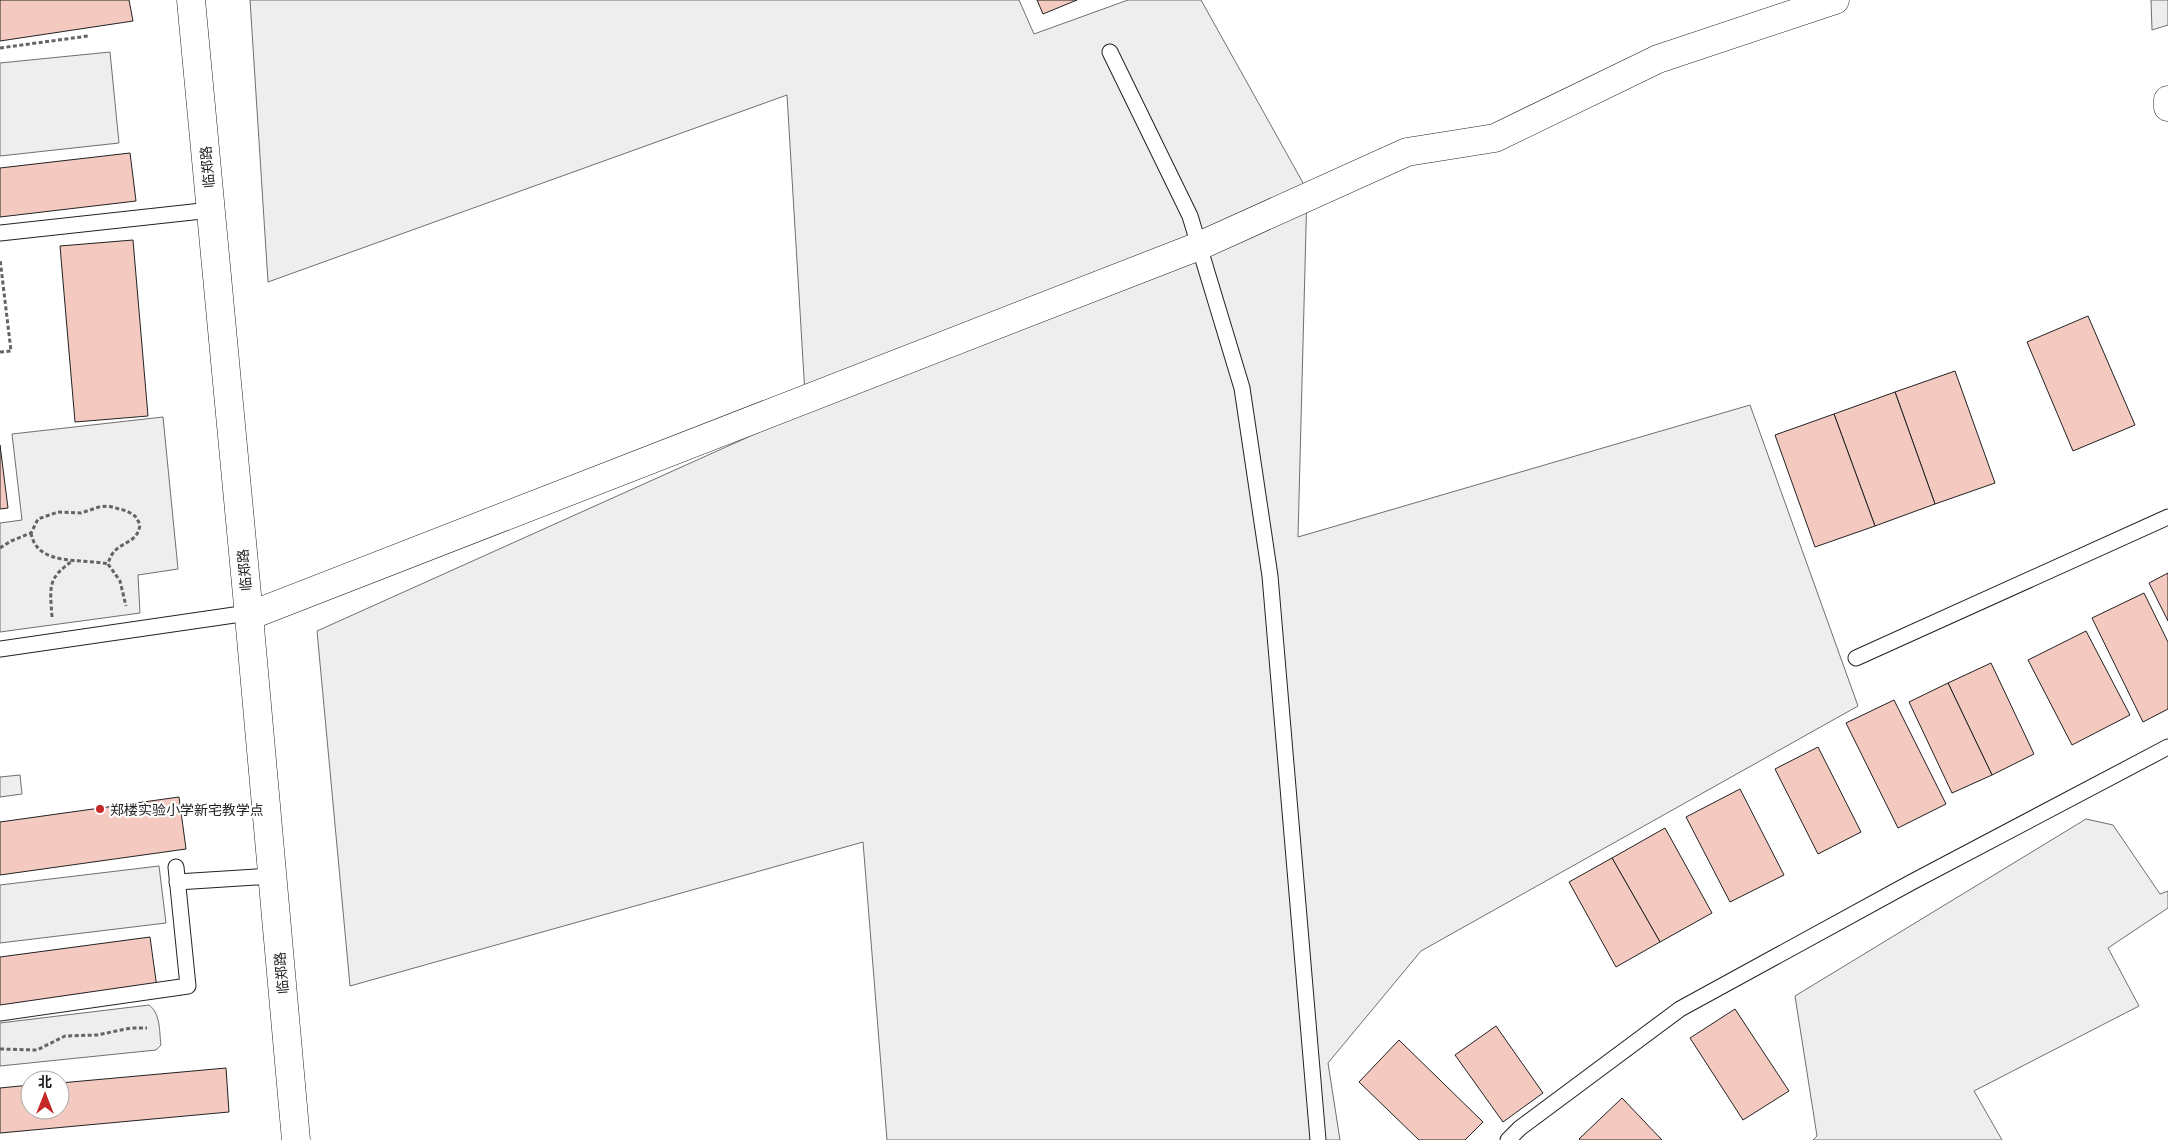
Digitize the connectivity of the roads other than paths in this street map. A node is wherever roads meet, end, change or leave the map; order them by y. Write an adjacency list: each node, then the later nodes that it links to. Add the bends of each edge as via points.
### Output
1 (191, 0): 6 (street, 临郑路)
2 (1835, 0): 8 (street, via 1658,59 1495,138 1408,152)
3 (1110, 52): 8 (lane, via 1190,216)
4 (2168, 100): 5 (street)
5 (2168, 107)
6 (211, 210): 7 (lane); 10 (street, 临郑路)
7 (0, 234)
8 (1199, 246): 10 (street); 19 (lane, via 1242,388 1270,576)
9 (2168, 517): 12 (lane)
10 (249, 615): 11 (lane); 15 (street, 临郑路)
11 (0, 649)
12 (1856, 658)
13 (2168, 747): 20 (lane, via 1680,1008)
14 (176, 867): 16 (lane)
15 (272, 876): 16 (lane); 18 (street, 临郑路)
16 (177, 882): 17 (lane, via 188,986)
17 (0, 1013)
18 (296, 1140)
19 (1318, 1140)
20 (1508, 1140)

